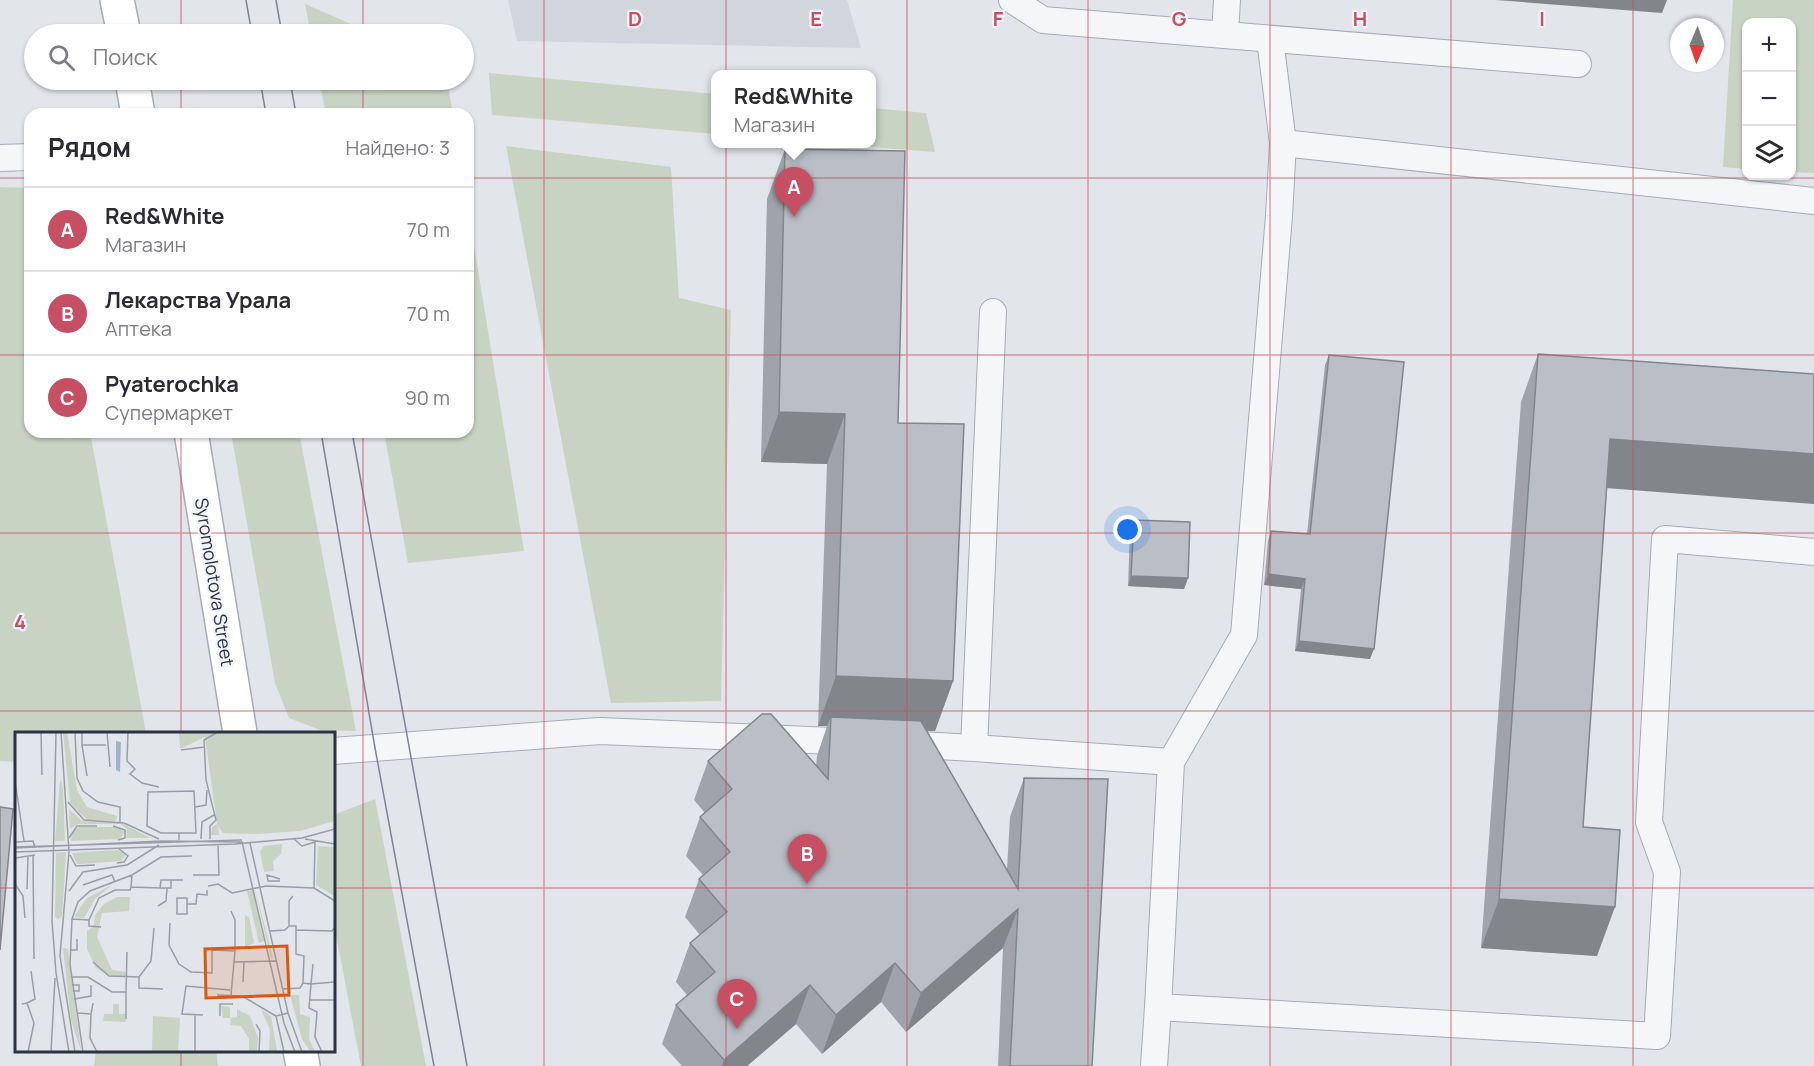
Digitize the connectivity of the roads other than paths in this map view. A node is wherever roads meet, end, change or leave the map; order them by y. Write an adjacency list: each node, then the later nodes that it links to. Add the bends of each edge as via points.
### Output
1 (117, 0): 4 (street)
2 (1012, 0): 5 (lane, via 1043,20)
3 (1227, 0): 5 (lane)
4 (122, 24)
5 (1225, 35): 6 (lane)
6 (1270, 39): 7 (lane); 10 (lane)
7 (1578, 64)
8 (134, 90): 9 (street)
9 (137, 108)
10 (1283, 143): 13 (lane); 20 (lane, via 1244,635)
11 (0, 158): 12 (lane)
12 (24, 158)
13 (1814, 201)
14 (993, 312): 18 (lane)
15 (192, 438): 17 (street, Syromolotova Street)
16 (1814, 552): 21 (lane, via 1665,539 1650,822 1666,872 1657,1036)
17 (240, 732)
18 (974, 747): 19 (lane, via 600,731); 20 (lane)
19 (334, 751)
20 (1171, 762): 21 (lane)
21 (1158, 1007): 24 (lane)
22 (300, 1051): 23 (street)
23 (303, 1066)
24 (1154, 1066)

